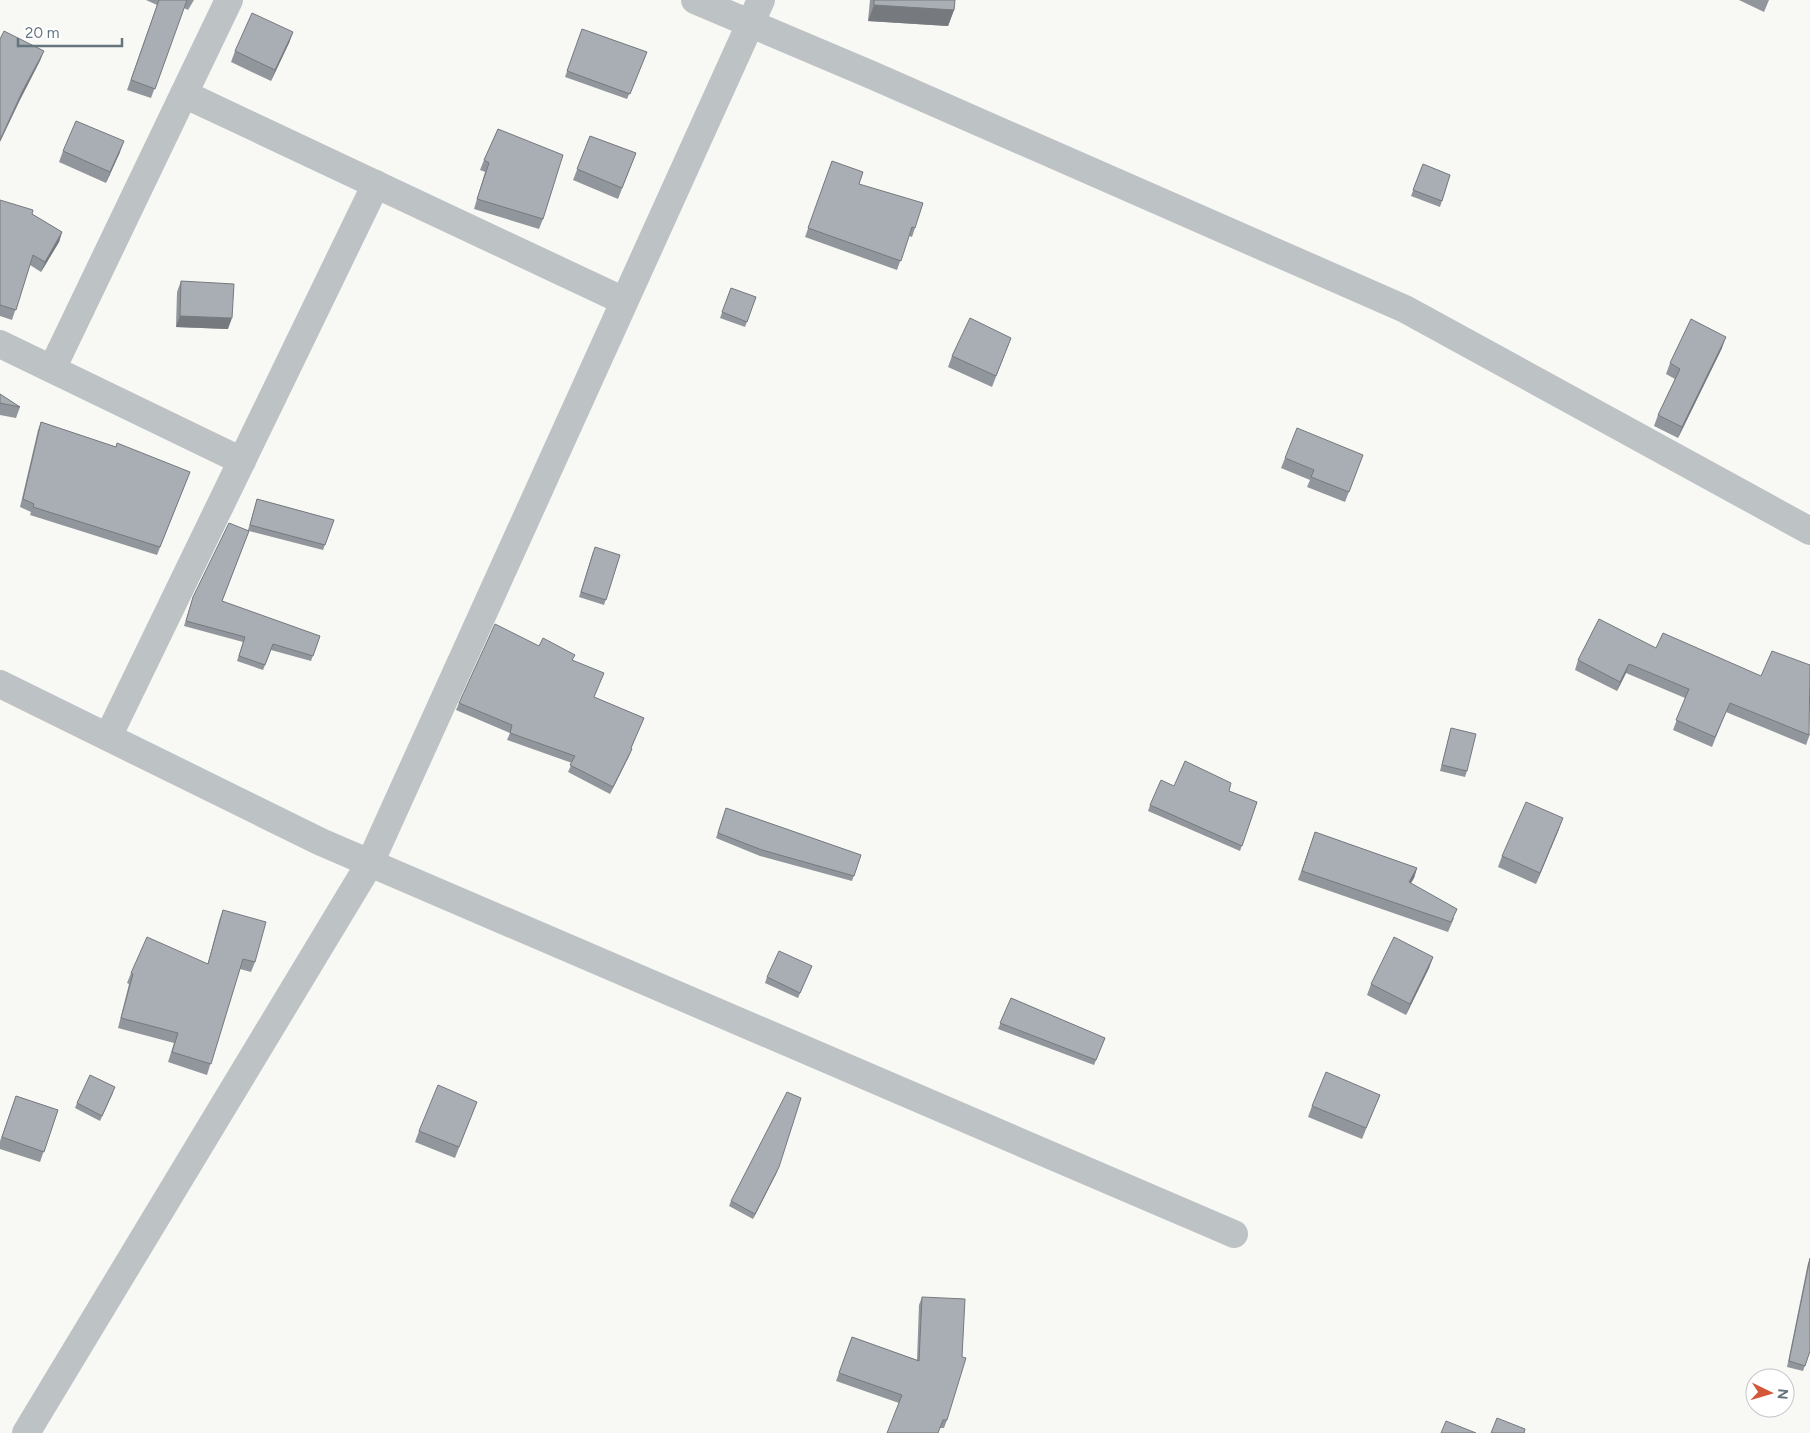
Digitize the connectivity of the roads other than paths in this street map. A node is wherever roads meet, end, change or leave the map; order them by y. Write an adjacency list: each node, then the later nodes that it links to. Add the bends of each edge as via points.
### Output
1 (228, 0): 4 (street)
2 (695, 0): 3 (street)
3 (755, 12): 6 (street); 10 (street, via 874,76 1406,309)
4 (184, 94): 5 (street); 8 (street)
5 (376, 184): 6 (street); 9 (street)
6 (624, 301): 13 (street)
7 (0, 344): 8 (street)
8 (52, 369): 9 (street)
9 (242, 460): 12 (street)
10 (1810, 531)
11 (0, 684): 12 (street)
12 (108, 737): 13 (street)
13 (370, 863): 14 (street); 15 (street)
14 (1234, 1234)
15 (26, 1433)

